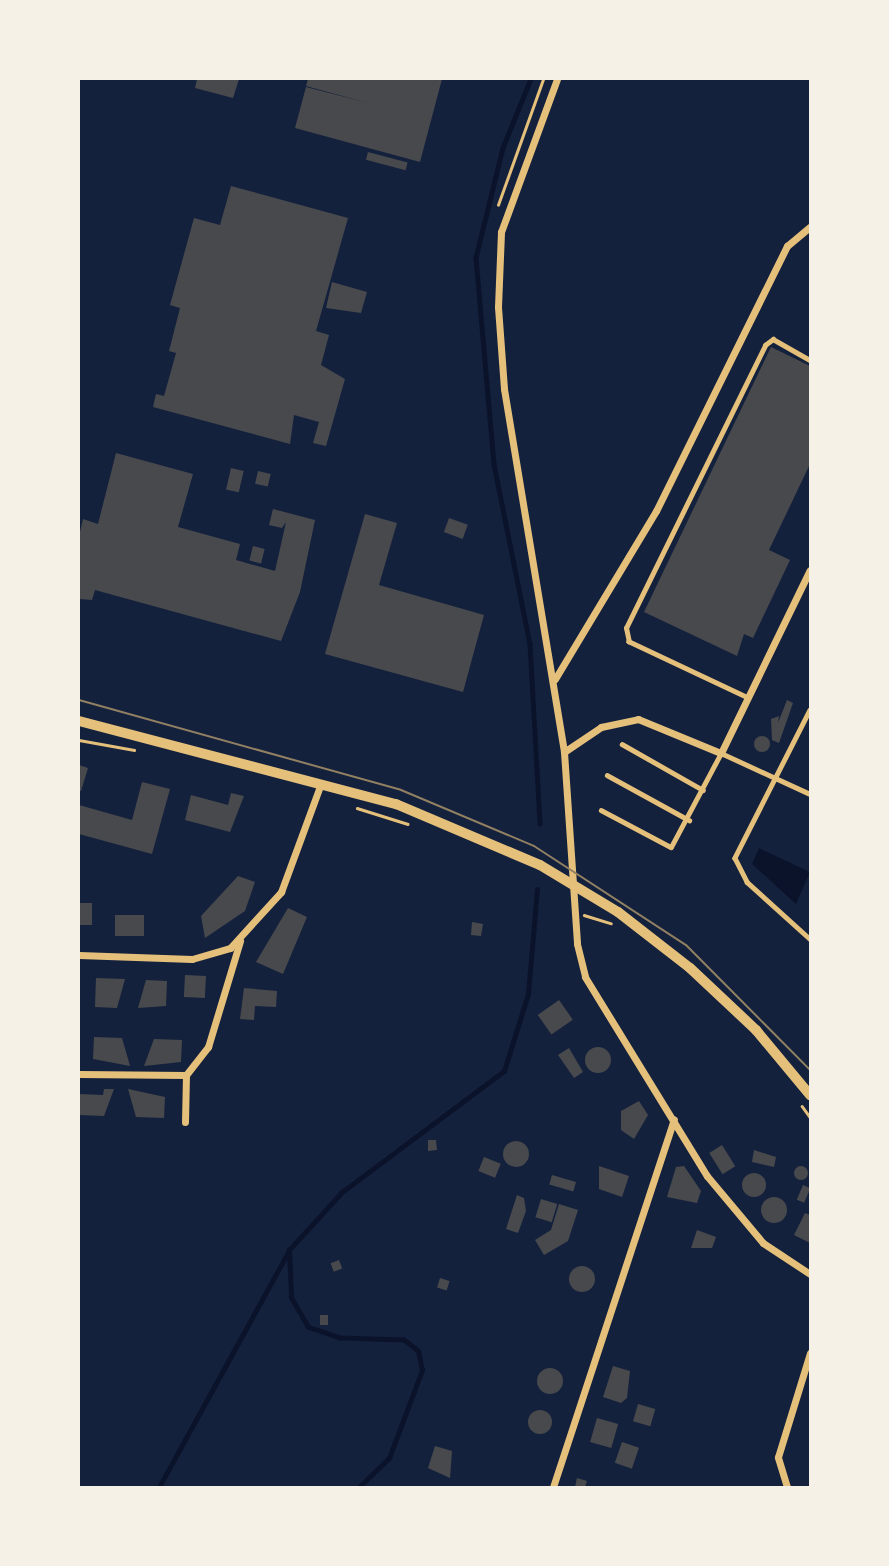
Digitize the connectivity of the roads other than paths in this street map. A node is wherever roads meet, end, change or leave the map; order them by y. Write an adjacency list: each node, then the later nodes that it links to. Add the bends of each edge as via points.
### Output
1 (556, 79): 5 (street, via 502,232 498,307 520,490)
2 (810, 227): 5 (street, via 787,246 656,511)
3 (810, 360): 6 (lane, via 773,339 765,345 626,628 629,642)
4 (810, 570): 6 (street)
5 (555, 680): 10 (street)
6 (748, 698): 11 (street)
7 (810, 710): 13 (lane)
8 (79, 721): 14 (street)
9 (622, 744): 15 (lane)
10 (564, 752): 11 (street, via 601,727 638,719); 19 (street)
11 (721, 753): 13 (lane); 15 (lane)
12 (607, 775): 18 (lane)
13 (773, 777): 16 (lane); 20 (lane, via 736,851 736,867)
14 (321, 782): 19 (street, via 473,833); 21 (street, via 281,892)
15 (703, 790): 18 (lane)
16 (810, 794)
17 (601, 810): 18 (lane, via 664,846 677,844)
18 (689, 820)
19 (573, 885): 25 (street, via 698,974); 26 (street, via 585,977)
20 (810, 939)
21 (240, 940): 22 (street, via 207,958); 24 (street, via 208,1047)
22 (79, 955)
23 (79, 1074): 24 (street)
24 (186, 1075): 27 (street)
25 (810, 1095)
26 (674, 1119): 28 (street, via 736,1216); 30 (street)
27 (186, 1122)
28 (810, 1274)
29 (810, 1353): 31 (street, via 778,1457)
30 (553, 1487)
31 (787, 1487)

